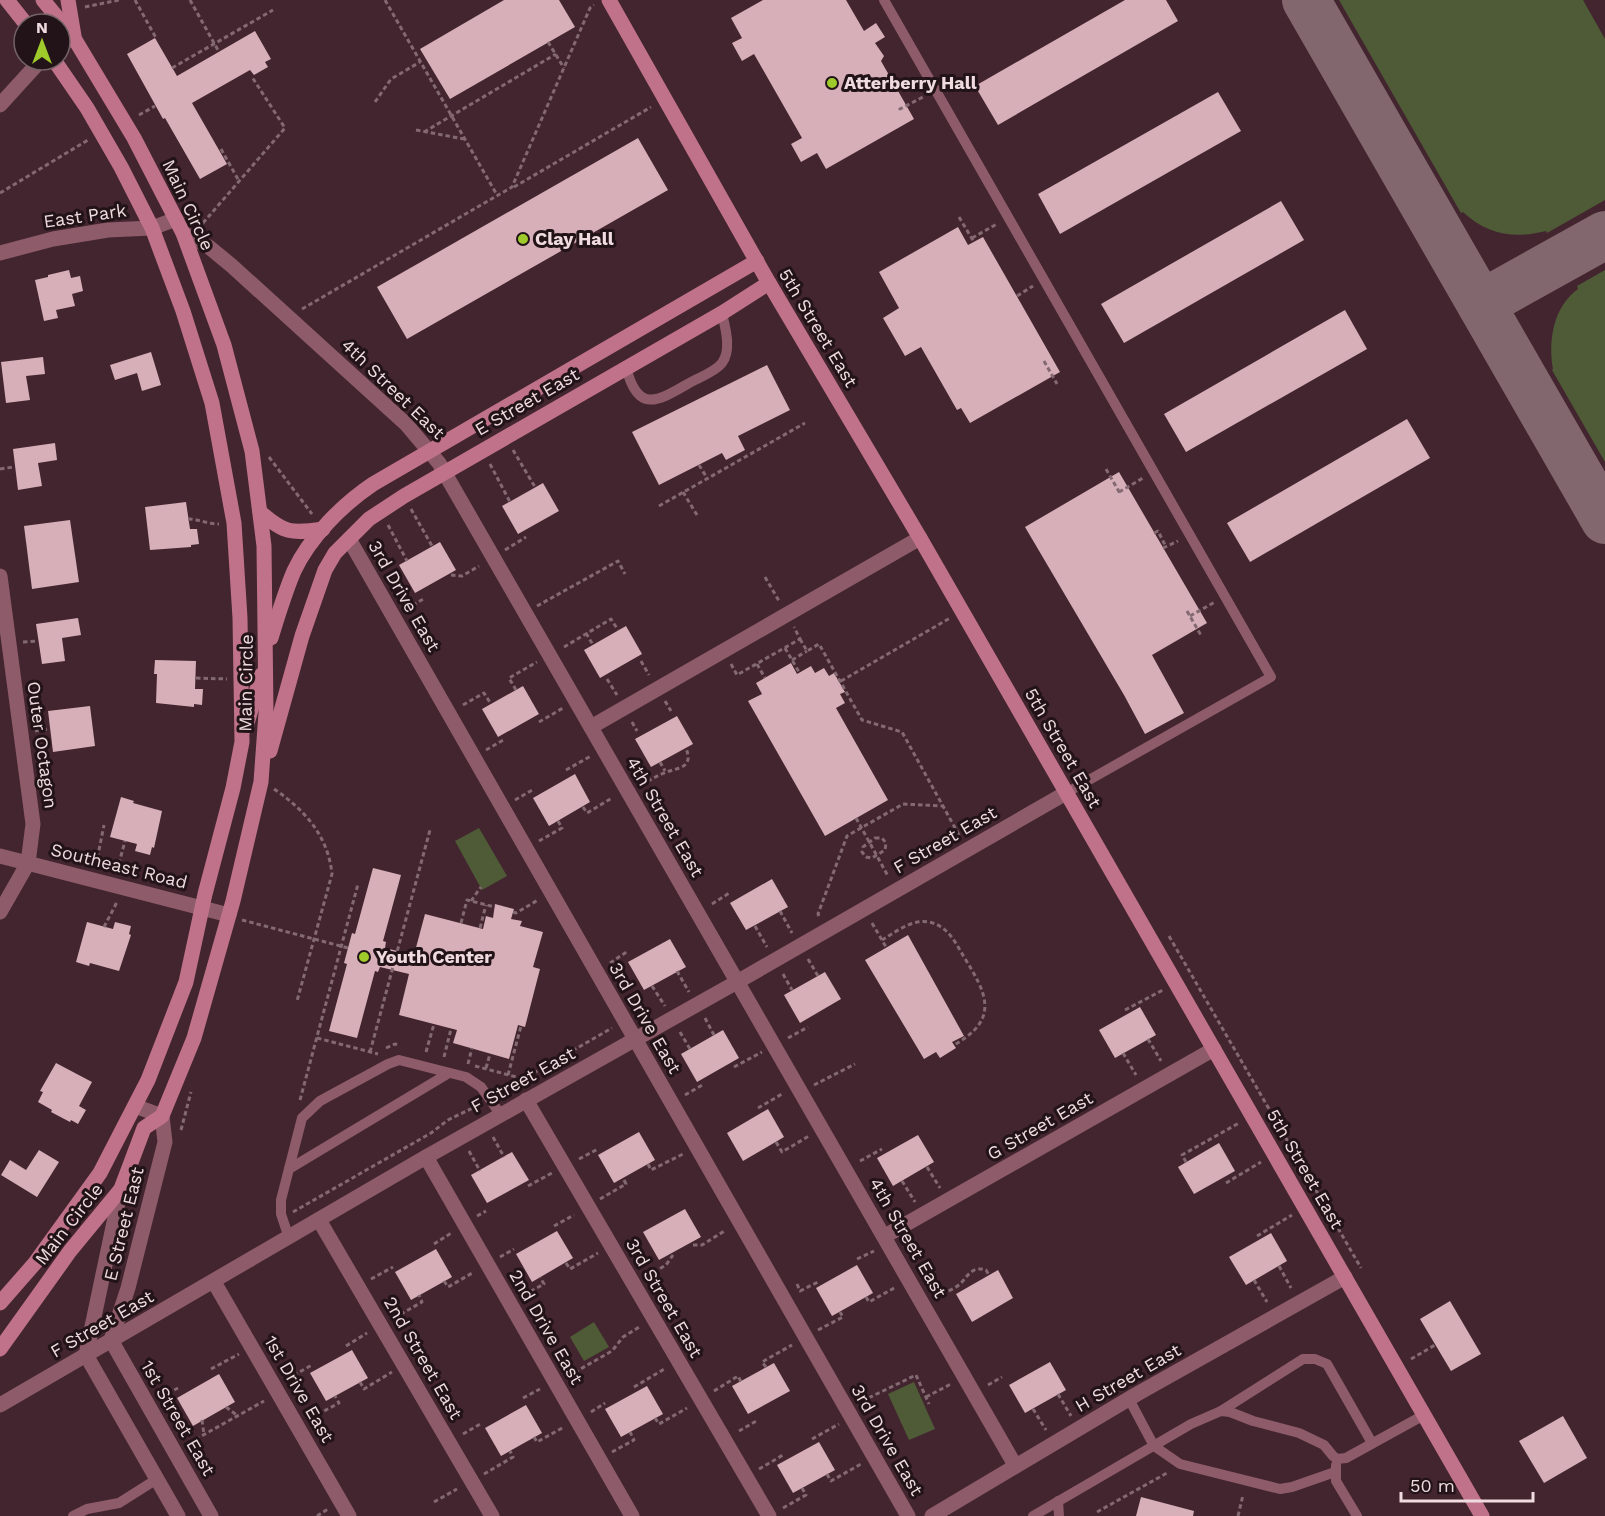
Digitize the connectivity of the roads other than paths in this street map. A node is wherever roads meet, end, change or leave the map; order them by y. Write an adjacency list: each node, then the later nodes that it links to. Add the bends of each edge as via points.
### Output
1 (7, 0): 6 (street)
2 (43, 0): 7 (street, Main Circle)
3 (609, 0): 16 (street, 5th Street East)
4 (884, 0): 31 (lane, via 1271,677)
5 (68, 2): 7 (street)
6 (16, 12)
7 (74, 38): 11 (street, Main Circle, via 134,138)
8 (30, 72): 10 (street)
9 (62, 72): 12 (street, Main Circle, via 101,132)
10 (0, 105)
11 (179, 226): 12 (street, East Park); 13 (street, 4th Street East); 15 (street, Main Circle)
12 (152, 228): 14 (street, East Park, via 53,239); 29 (street, Main Circle, via 212,403 234,523)
13 (209, 247): 15 (street); 20 (street, 4th Street East, via 406,424)
14 (0, 253)
15 (192, 258): 22 (street, Main Circle, via 224,345 252,451)
16 (757, 261): 17 (street, 5th Street East); 20 (street, E Street East)
17 (769, 283): 18 (street, E Street East); 24 (street, 5th Street East)
18 (722, 313): 19 (street, E Street East); 19 (lane, via 727,337 723,362 665,397 653,401 642,397 631,387)
19 (626, 367): 21 (street, E Street East)
20 (430, 451): 21 (street, 4th Street East); 23 (street, E Street East, via 356,495)
21 (445, 473): 25 (street, E Street East, via 380,511); 28 (street, 4th Street East)
22 (260, 512): 23 (street, via 276,526 298,533); 27 (street, Main Circle)
23 (323, 529): 27 (street, E Street East, via 295,569)
24 (920, 538): 28 (street); 31 (street, 5th Street East)
25 (349, 539): 30 (street, E Street East, via 335,553 315,595); 38 (street, 3rd Drive East)
26 (0, 576): 33 (street, Outer Octagon, via 33,824)
27 (266, 656): 29 (street, E Street East); 30 (street, Main Circle)
28 (591, 727): 37 (street, 4th Street East)
29 (242, 742): 34 (street, Main Circle)
30 (267, 785): 36 (street, Main Circle)
31 (1066, 793): 37 (street, F Street East); 39 (street, 5th Street East)
32 (0, 856): 33 (street, Southeast Road)
33 (28, 863): 34 (street, Southeast Road); 35 (street, Outer Octagon)
34 (202, 906): 36 (street, Southeast Road); 42 (street, Main Circle, via 186,982)
35 (0, 912)
36 (233, 917): 44 (street, Main Circle, via 194,1038)
37 (738, 982): 38 (street, F Street East); 49 (street, 4th Street East)
38 (635, 1040): 41 (street, F Street East); 75 (street, 3rd Drive East)
39 (1214, 1049): 49 (street, G Street East); 51 (street, 5th Street East)
40 (449, 1073): 43 (lane, via 482,1087); 46 (lane); 46 (lane, via 399,1060 320,1101 302,1118)
41 (526, 1100): 43 (street, F Street East); 68 (street, 3rd Street East, via 745,1476)
42 (135, 1106): 44 (street); 53 (street, Main Circle, via 100,1173)
43 (501, 1115): 45 (street, F Street East)
44 (162, 1116): 47 (street, Main Circle, via 144,1128); 54 (street, E Street East, via 165,1142)
45 (426, 1157): 48 (street, F Street East); 74 (street, 2nd Drive East)
46 (288, 1168): 50 (lane, via 281,1200)
47 (121, 1189): 55 (street, Main Circle, via 70,1251); 56 (street, E Street East)
48 (319, 1220): 50 (street, F Street East); 73 (street, 2nd Street East)
49 (885, 1236): 64 (street, 4th Street East)
50 (289, 1238): 52 (street, F Street East)
51 (1345, 1277): 57 (street, H Street East); 60 (street, 5th Street East)
52 (214, 1282): 54 (street, F Street East); 72 (street, 1st Drive East)
53 (0, 1304)
54 (111, 1340): 56 (street, F Street East); 71 (street, 1st Street East)
55 (0, 1349)
56 (86, 1354): 58 (street, F Street East); 66 (street)
57 (1129, 1399): 62 (lane); 64 (street, H Street East)
58 (0, 1405)
59 (1221, 1411): 61 (lane, via 1303,1359 1315,1359 1328,1364); 62 (lane); 63 (lane, via 1299,1433 1324,1445)
60 (1424, 1414): 61 (lane); 80 (street, 5th Street East)
61 (1372, 1443): 63 (lane)
62 (1154, 1446): 65 (lane, via 1180,1464 1280,1489); 67 (lane)
63 (1337, 1459): 65 (lane)
64 (1015, 1465): 76 (street, H Street East)
65 (1335, 1472): 79 (lane, via 1336,1481)
66 (157, 1479): 69 (lane, via 119,1503); 70 (street)
67 (1058, 1501): 77 (lane); 78 (lane)
68 (774, 1513)
69 (73, 1516)
70 (178, 1516)
71 (211, 1516)
72 (349, 1516)
73 (492, 1516)
74 (632, 1516)
75 (908, 1516)
76 (932, 1516)
77 (1034, 1516)
78 (1059, 1516)
79 (1357, 1516)
80 (1482, 1516)

